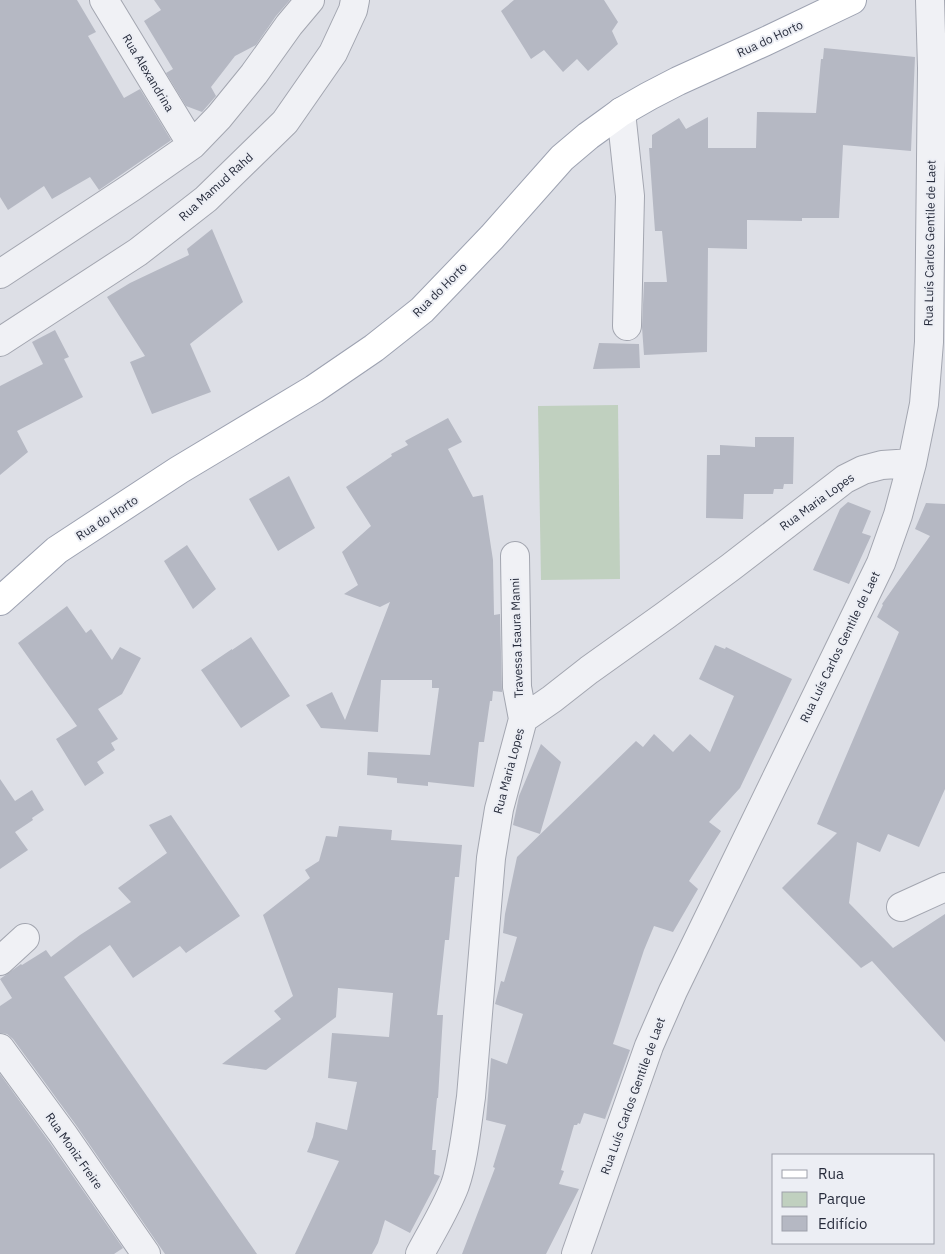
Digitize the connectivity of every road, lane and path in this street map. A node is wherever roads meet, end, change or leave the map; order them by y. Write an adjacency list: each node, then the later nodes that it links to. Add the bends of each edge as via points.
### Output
1 (104, 0): 7 (street, Rua Alexandrina)
2 (310, 0): 7 (street, via 219,117)
3 (355, 0): 10 (street, Rua Mamud Rahd, via 333,53 285,122 226,180 138,252)
4 (852, 0): 6 (main road, Rua do Horto, via 678,81)
5 (930, 0): 11 (street, Rua Luís Carlos Gentile de Laet, via 929,342 924,404)
6 (622, 112): 9 (street, via 630,196); 13 (main road, Rua do Horto, via 562,158 422,310 374,348 57,550)
7 (192, 145): 8 (street)
8 (0, 274)
9 (627, 326)
10 (0, 342)
11 (912, 463): 14 (street, Rua Maria Lopes, via 882,465 845,479); 22 (street, Rua Luís Carlos Gentile de Laet, via 881,563 649,1046)
12 (515, 556): 14 (street, Travessa Isaura Manni, via 517,688)
13 (0, 602)
14 (523, 719): 21 (street, Rua Maria Lopes, via 499,809 492,850 467,1130 456,1182)
15 (945, 887): 16 (street)
16 (901, 908)
17 (25, 938): 18 (street)
18 (0, 961)
19 (0, 1048): 20 (street, Rua Moniz Freire)
20 (146, 1254)
21 (420, 1254)
22 (576, 1254)

